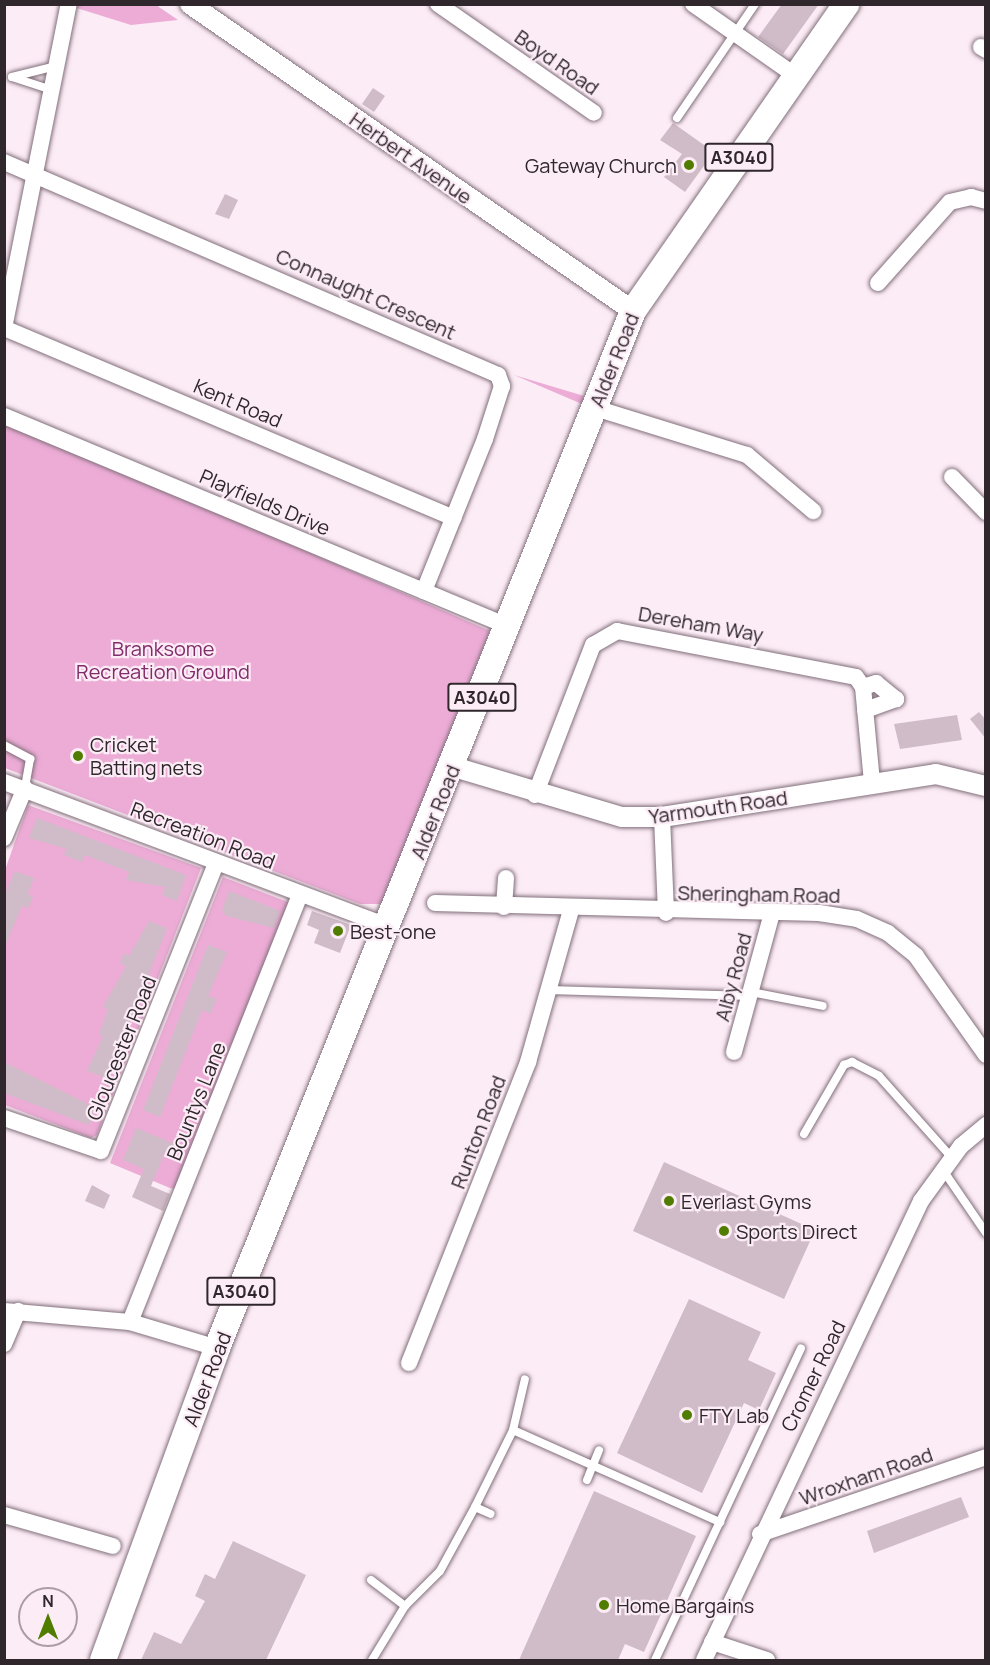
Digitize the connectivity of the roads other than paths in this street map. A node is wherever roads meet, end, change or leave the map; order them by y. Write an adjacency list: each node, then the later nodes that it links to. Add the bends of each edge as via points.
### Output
1 (69, 4): 8 (street)
2 (190, 4): 17 (street, Herbert Avenue)
3 (438, 4): 11 (street, Boyd Road)
4 (693, 4): 7 (street)
5 (755, 4): 7 (lane)
6 (846, 4): 9 (main road, Alder Road / A3040)
7 (735, 33): 9 (street); 12 (lane)
8 (57, 66): 10 (street); 10 (lane, via 12,77)
9 (796, 76): 17 (main road, Alder Road / A3040)
10 (52, 90): 14 (street)
11 (594, 113)
12 (677, 118)
13 (4, 162): 14 (street, Connaught Crescent)
14 (36, 172): 18 (street); 24 (street, Connaught Crescent, via 498,375 502,386)
15 (986, 201): 16 (street, via 971,197 950,202 890,263)
16 (878, 283)
17 (633, 311): 19 (main road, Alder Road / A3040)
18 (4, 328): 24 (street, Kent Road)
19 (594, 408): 22 (street, via 747,455); 26 (main road, Alder Road / A3040)
20 (4, 416): 25 (street, Playfields Drive)
21 (952, 477): 23 (street)
22 (813, 511)
23 (986, 512)
24 (454, 518): 25 (street, Connaught Crescent)
25 (424, 591): 26 (street, Playfields Drive)
26 (510, 627): 30 (main road, Alder Road / A3040)
27 (863, 687): 28 (street); 28 (street, Dereham Way, via 876,683 896,699); 35 (street, Dereham Way, via 856,677 753,653 609,631 593,645)
28 (865, 710): 33 (street)
29 (4, 745): 34 (lane, via 30,759)
30 (454, 767): 35 (street, Yarmouth Road); 46 (main road, Alder Road / A3040)
31 (984, 781): 33 (street, Yarmouth Road, via 936,774)
32 (4, 782): 34 (street, Recreation Road)
33 (872, 783): 36 (street, Yarmouth Road)
34 (25, 788): 37 (street); 38 (street, Recreation Road)
35 (535, 795): 36 (street, Yarmouth Road, via 622,817)
36 (662, 818): 44 (street)
37 (4, 838)
38 (216, 863): 40 (street, Recreation Road); 52 (street, Gloucester Road, via 101,1151)
39 (506, 878): 42 (street)
40 (300, 896): 46 (street, Recreation Road); 58 (street, Bountys Lane)
41 (435, 903): 42 (street, Sheringham Road)
42 (504, 907): 43 (street, Sheringham Road)
43 (571, 910): 44 (street, Sheringham Road); 47 (street, Runton Road)
44 (666, 913): 45 (street, Sheringham Road)
45 (772, 913): 48 (street, Alby Road); 51 (street, Sheringham Road, via 857,919 888,933 937,980)
46 (388, 926): 60 (main road, Alder Road / A3040)
47 (549, 990): 48 (lane); 62 (street, Runton Road, via 528,1062)
48 (750, 994): 49 (lane); 50 (street, Alby Road)
49 (823, 1006)
50 (734, 1052)
51 (986, 1055)
52 (4, 1118)
53 (986, 1125): 55 (street, Cromer Road)
54 (804, 1134): 55 (lane, via 844,1065 852,1062 879,1076)
55 (947, 1164): 56 (lane); 73 (street, Cromer Road, via 921,1201)
56 (986, 1233)
57 (11, 1311): 58 (street); 59 (street)
58 (130, 1323): 60 (street)
59 (4, 1344)
60 (217, 1348): 78 (main road, Alder Road / A3040)
61 (801, 1349): 72 (lane)
62 (409, 1363)
63 (525, 1379): 64 (lane)
64 (513, 1430): 67 (lane); 69 (lane)
65 (599, 1450): 67 (lane)
66 (986, 1457): 73 (street, Wroxham Road)
67 (594, 1463): 68 (lane); 72 (lane)
68 (587, 1480)
69 (476, 1507): 70 (lane); 76 (lane, via 440,1571)
70 (490, 1514)
71 (4, 1515): 74 (street)
72 (719, 1521): 80 (lane)
73 (759, 1534): 77 (street, Cromer Road)
74 (113, 1545)
75 (371, 1580): 76 (lane)
76 (405, 1606): 79 (lane)
77 (712, 1642): 81 (street, Cromer Road); 82 (street)
78 (103, 1660)
79 (372, 1660)
80 (655, 1660)
81 (704, 1660)
82 (767, 1660)

